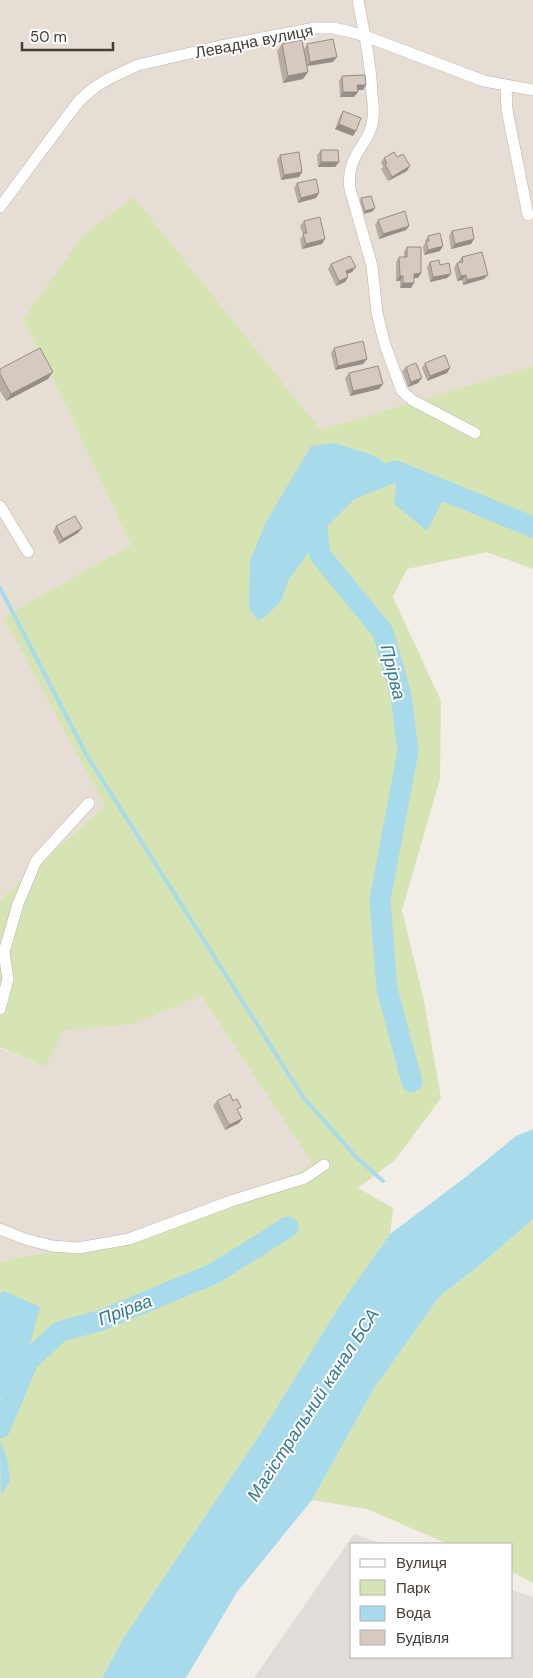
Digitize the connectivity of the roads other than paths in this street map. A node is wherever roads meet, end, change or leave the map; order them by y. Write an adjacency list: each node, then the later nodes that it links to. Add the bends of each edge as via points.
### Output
1 (358, 0): 2 (street)
2 (365, 36): 3 (street, Левадна вулиця, via 484,81); 5 (street, Левадна вулиця, via 334,28 315,28 138,65 110,78 80,100); 7 (street, via 371,67 373,119 348,176 372,266 377,313 385,345 402,391 412,400)
3 (506, 86): 4 (street, Левадна вулиця); 6 (street, via 507,110)
4 (533, 90)
5 (0, 207)
6 (528, 215)
7 (475, 433)
8 (0, 506): 9 (street)
9 (28, 552)
10 (89, 802): 11 (street, via 36,861 18,904 4,952 8,979)
11 (0, 1009)
12 (324, 1165): 13 (street, via 305,1178 231,1201 129,1239 78,1248 52,1246)
13 (0, 1229)

